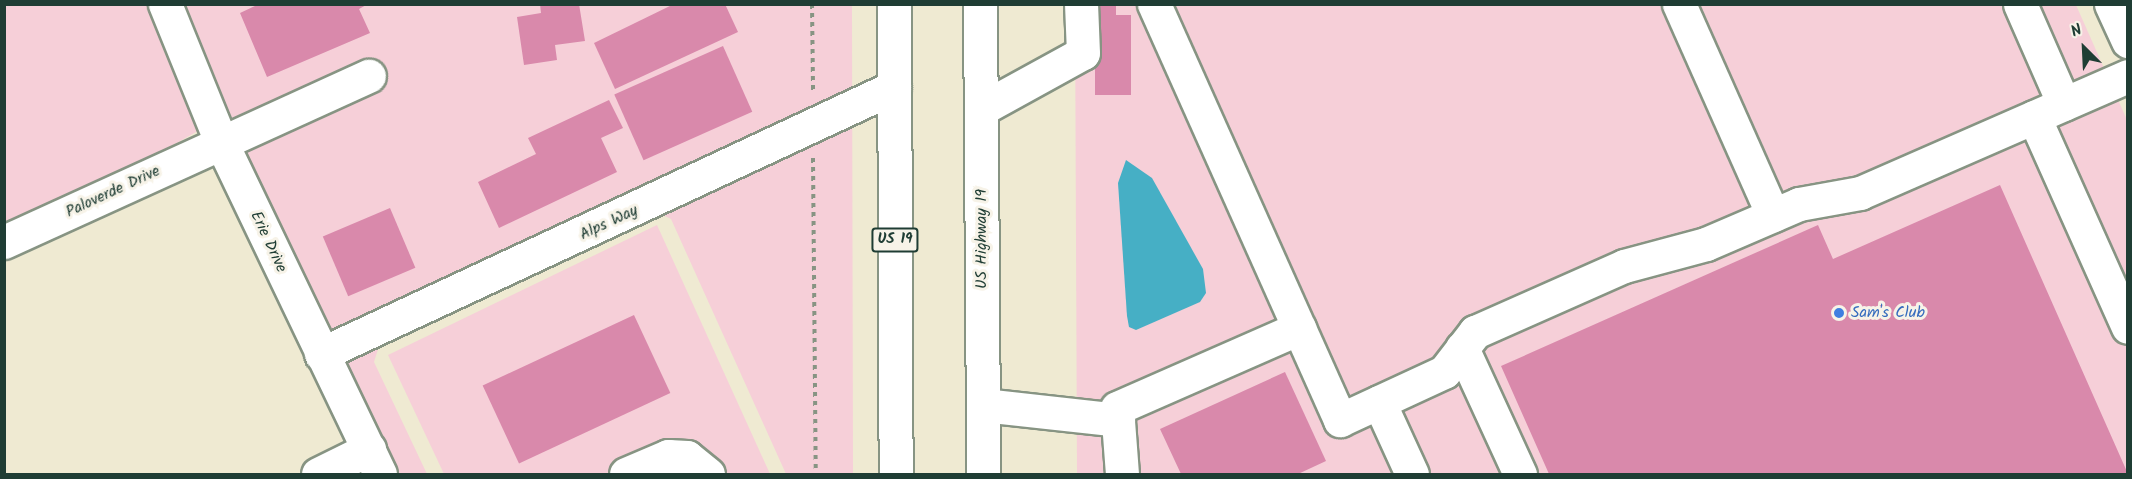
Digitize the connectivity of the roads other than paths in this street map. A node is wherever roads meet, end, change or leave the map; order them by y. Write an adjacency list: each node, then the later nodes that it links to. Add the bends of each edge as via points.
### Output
1 (165, 4): 16 (main road, Erie Drive)
2 (894, 4): 12 (main road, US 19)
3 (980, 4): 14 (main road, US Highway 19)
4 (1082, 4): 14 (main road, via 1083,52)
5 (1154, 4): 20 (main road)
6 (1679, 4): 17 (main road)
7 (2020, 4): 13 (main road)
8 (2111, 4): 9 (main road)
9 (2127, 41)
10 (369, 76): 16 (main road, Paloverde Drive)
11 (2127, 76): 13 (main road)
12 (894, 87): 22 (main road, Alps Way); 26 (main road, US 19)
13 (2064, 104): 15 (main road)
14 (981, 109): 24 (main road, US Highway 19)
15 (2034, 117): 17 (main road, via 1860,193 1799,204); 19 (main road)
16 (221, 142): 18 (main road, Paloverde Drive); 22 (main road, Erie Drive)
17 (1773, 215): 21 (main road, via 1706,244 1624,266 1475,332)
18 (4, 242)
19 (2127, 327)
20 (1299, 328): 23 (main road, via 1340,420); 25 (main road, via 1118,408)
21 (1462, 348): 23 (main road, via 1444,372); 36 (main road)
22 (321, 354): 27 (main road, Erie Drive)
23 (1379, 402): 35 (main road)
24 (983, 405): 25 (main road); 33 (main road, US Highway 19)
25 (1118, 420): 34 (main road)
26 (896, 429): 31 (main road, US 19); 32 (main road)
27 (375, 462): 28 (main road)
28 (318, 474)
29 (627, 474): 30 (main road, via 668,456 687,457)
30 (708, 474)
31 (896, 474)
32 (906, 474)
33 (983, 474)
34 (1122, 474)
35 (1412, 474)
36 (1520, 474)

